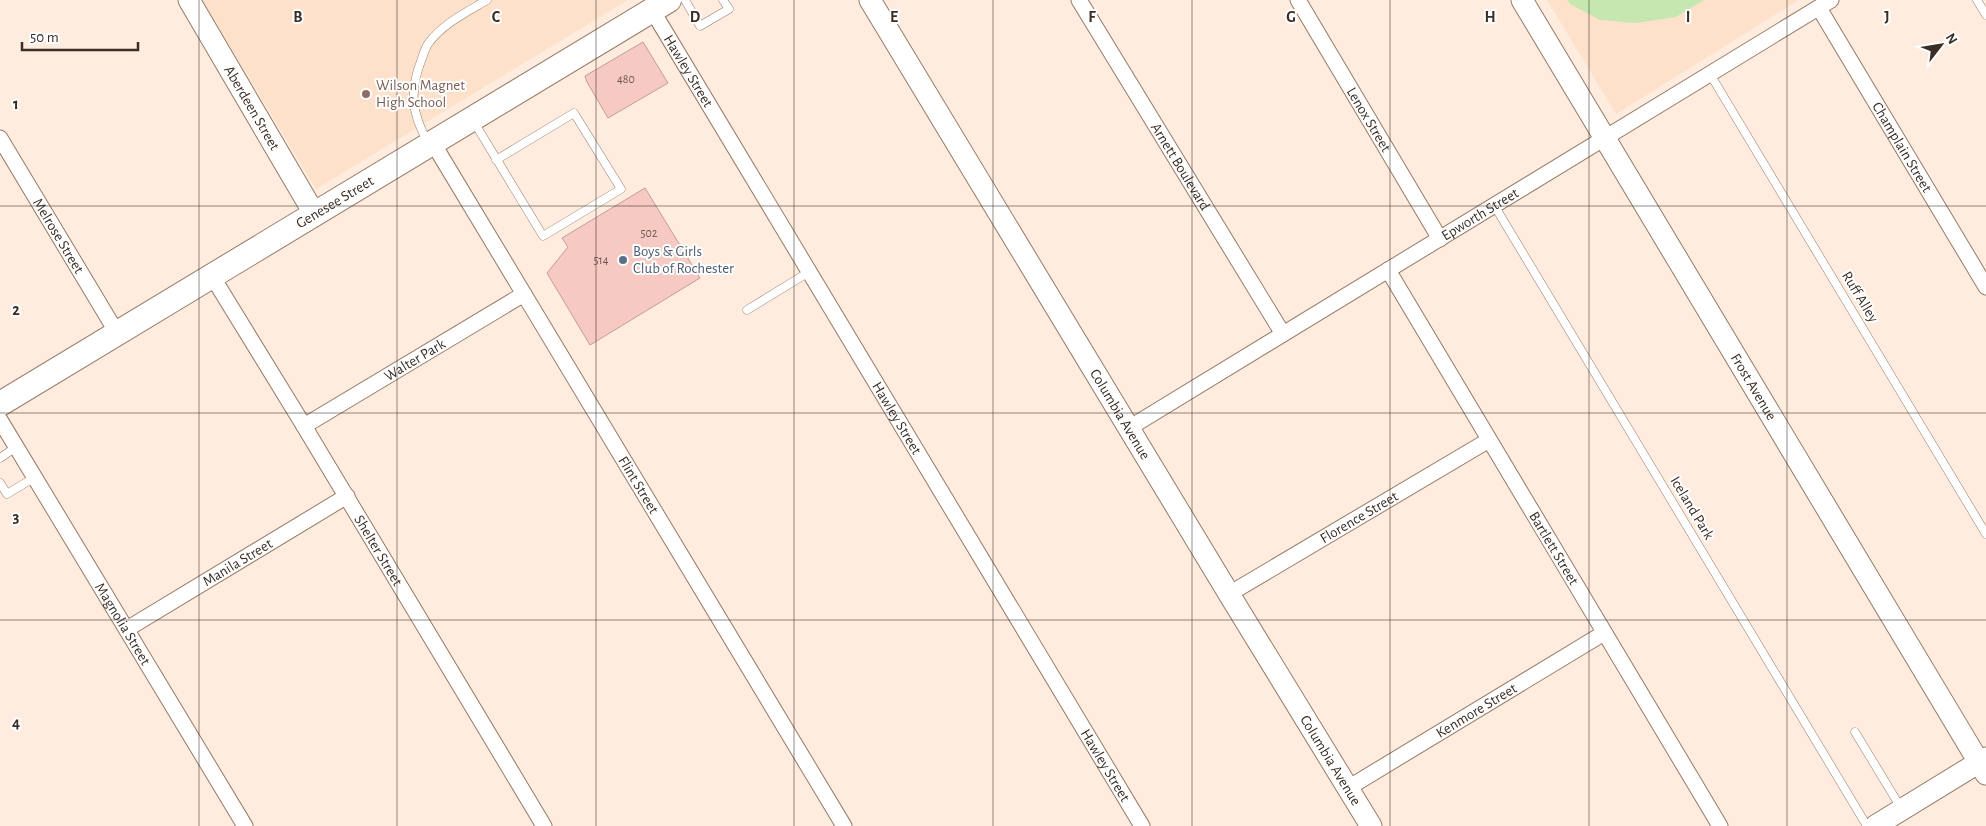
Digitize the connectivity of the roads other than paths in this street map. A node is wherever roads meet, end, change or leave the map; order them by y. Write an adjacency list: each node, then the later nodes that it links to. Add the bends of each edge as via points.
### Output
1 (189, 0): 20 (street, Aberdeen Street)
2 (487, 0): 17 (lane, via 443,28 427,44 412,99 417,124)
3 (685, 0): 4 (lane, via 700,26 728,9)
4 (723, 0)
5 (870, 0): 33 (street, Columbia Avenue)
6 (1079, 0): 29 (street, Arnett Boulevard)
7 (1298, 0): 21 (street, Lenox Street)
8 (1522, 0): 16 (street, Frost Avenue)
9 (1977, 0): 12 (lane)
10 (1825, 4): 13 (street, Epworth Street); 25 (street, Champlain Street)
11 (656, 5): 14 (main road, Genesee Street); 23 (street, Hawley Street)
12 (1986, 15)
13 (1710, 74): 16 (street, Epworth Street); 40 (lane, Ruff Alley)
14 (472, 120): 17 (main road, Genesee Street); 18 (lane)
15 (0, 138): 28 (street, Melrose Street)
16 (1605, 138): 19 (street, Epworth Street); 45 (street, Frost Avenue)
17 (432, 144): 20 (main road, Genesee Street); 26 (street, Flint Street)
18 (496, 160): 18 (lane, via 543,236 621,188 574,113)
19 (1494, 205): 21 (street, Epworth Street); 54 (lane, Iceland Park)
20 (315, 215): 24 (main road, Genesee Street)
21 (1440, 238): 22 (street, Epworth Street)
22 (1388, 270): 29 (street, Epworth Street); 34 (street, Bartlett Street)
23 (809, 272): 27 (lane); 51 (street, Hawley Street)
24 (212, 276): 28 (main road, Genesee Street); 32 (street, Shelter Street)
25 (1986, 287)
26 (524, 294): 32 (street, Walter Park); 50 (street, Flint Street)
27 (747, 310)
28 (117, 334): 30 (main road, Genesee Street)
29 (1283, 334): 33 (street, Epworth Street)
30 (0, 404)
31 (0, 420): 35 (street, Magnolia Street)
32 (304, 426): 39 (street, Shelter Street)
33 (1129, 428): 41 (street, Columbia Avenue)
34 (1489, 440): 41 (street, Florence Street); 43 (street, Bartlett Street)
35 (16, 447): 36 (lane); 37 (street, Magnolia Street)
36 (0, 458)
37 (34, 477): 38 (lane, via 7,494); 42 (street, Magnolia Street)
38 (0, 483)
39 (347, 496): 42 (street, Manila Street); 49 (street, Shelter Street)
40 (1986, 534)
41 (1229, 594): 46 (street, Columbia Avenue)
42 (127, 629): 48 (street, Magnolia Street)
43 (1604, 632): 46 (street, Kenmore Street); 53 (street, Bartlett Street)
44 (1855, 732): 47 (lane)
45 (1984, 765): 47 (street)
46 (1348, 788): 52 (street, Columbia Avenue)
47 (1902, 810): 55 (street)
48 (246, 826)
49 (544, 826)
50 (844, 826)
51 (1142, 826)
52 (1372, 826)
53 (1720, 826)
54 (1867, 826)
55 (1875, 826)

